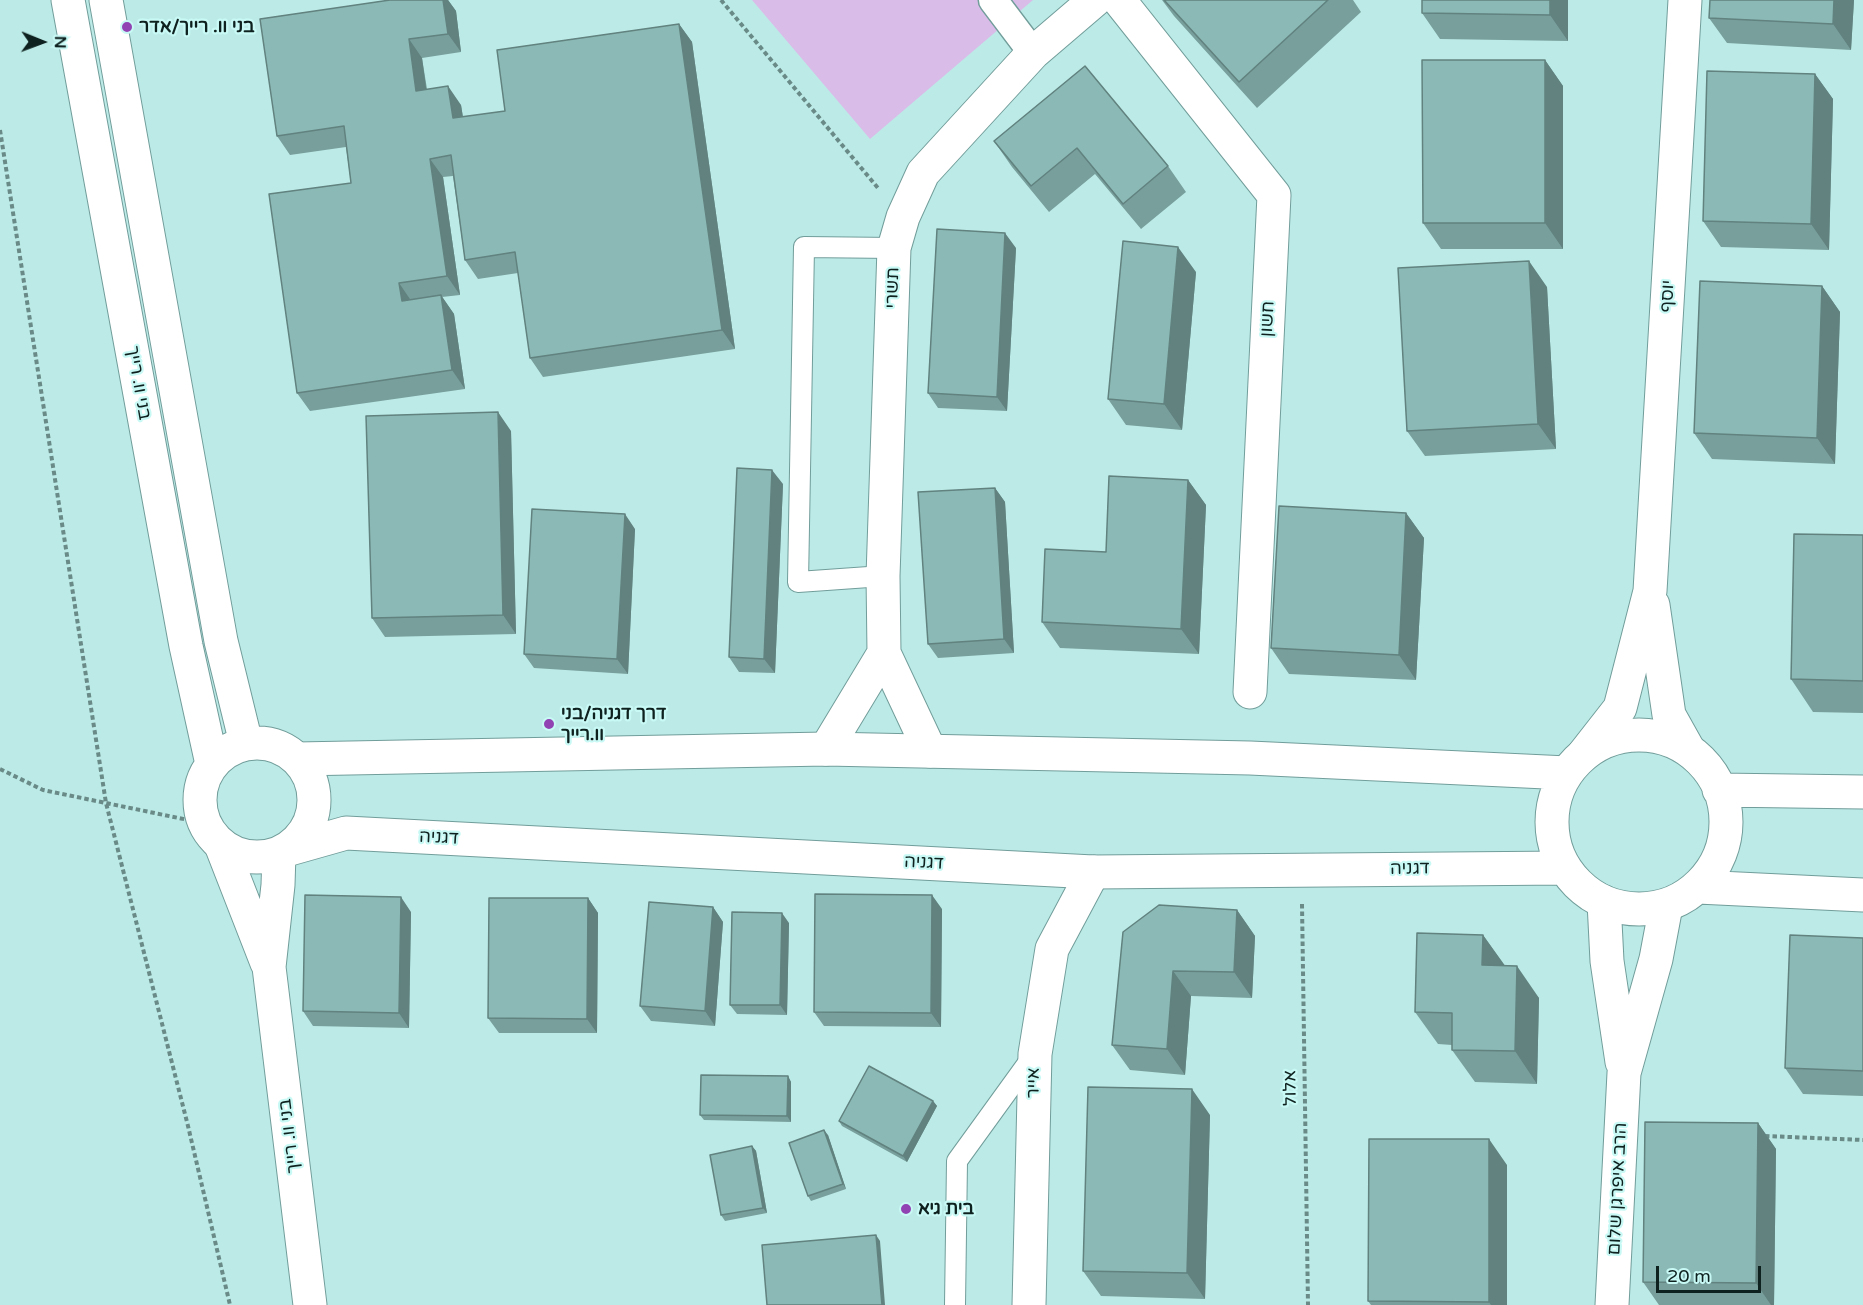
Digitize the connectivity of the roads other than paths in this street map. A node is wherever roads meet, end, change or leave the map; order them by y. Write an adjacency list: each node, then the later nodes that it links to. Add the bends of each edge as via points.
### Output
1 (68, 0): 19 (street, בני וו. רייך, via 186,646)
2 (106, 0): 13 (street, בני וו. רייך, via 221,641)
3 (993, 0): 7 (street)
4 (1095, 0): 7 (street, תשרי)
5 (1119, 0): 12 (street, חשון, via 1274,195)
6 (1685, 0): 10 (street, יוסף)
7 (1033, 53): 8 (street, תשרי, via 923,173)
8 (894, 248): 9 (street, תשרי); 9 (lane, via 804,247 798,582)
9 (883, 576): 11 (street, תשרי)
10 (1650, 591): 15 (street, יוסף, via 1669,715); 18 (street, יוסף, via 1620,708)
11 (884, 653): 14 (street); 16 (street, תשרי)
12 (1250, 692)
13 (246, 743): 17 (street, via 282,748); 19 (street, בני וו. רייך)
14 (826, 748): 16 (street); 17 (street)
15 (1688, 749): 18 (street, via 1642,734 1611,739); 20 (street, via 1706,765)
16 (930, 751): 18 (street)
17 (297, 759): 23 (street, via 308,772 314,789 314,807 300,839)
18 (1575, 764): 24 (street, via 1553,809 1554,839)
19 (212, 765): 22 (street, בני וו. רייך, via 200,793 201,809)
20 (1719, 790): 21 (street); 26 (street, via 1726,813 1725,840 1716,863)
21 (1863, 792)
22 (213, 834): 23 (street, via 234,853 248,858); 30 (street, בני וו. רייך)
23 (283, 852): 25 (street, דגניה, via 346,833); 30 (street, בני וו. רייך)
24 (1565, 868): 25 (street, דגניה); 28 (street, via 1582,888)
25 (1093, 872): 31 (street, אייר, via 1052,949)
26 (1698, 887): 27 (street); 29 (street)
27 (1863, 895)
28 (1604, 902): 29 (street, via 1634,910); 32 (street, הרב איפרגן שלום, via 1607,961)
29 (1666, 906): 32 (street, הרב איפרגן שלום, via 1656,959)
30 (269, 967): 33 (street, בני וו. רייך)
31 (1035, 1054): 34 (lane, via 957,1161); 35 (street, אייר)
32 (1624, 1073): 36 (street, הרב איפרגן שלום)
33 (310, 1305)
34 (955, 1305)
35 (1029, 1305)
36 (1612, 1305)

